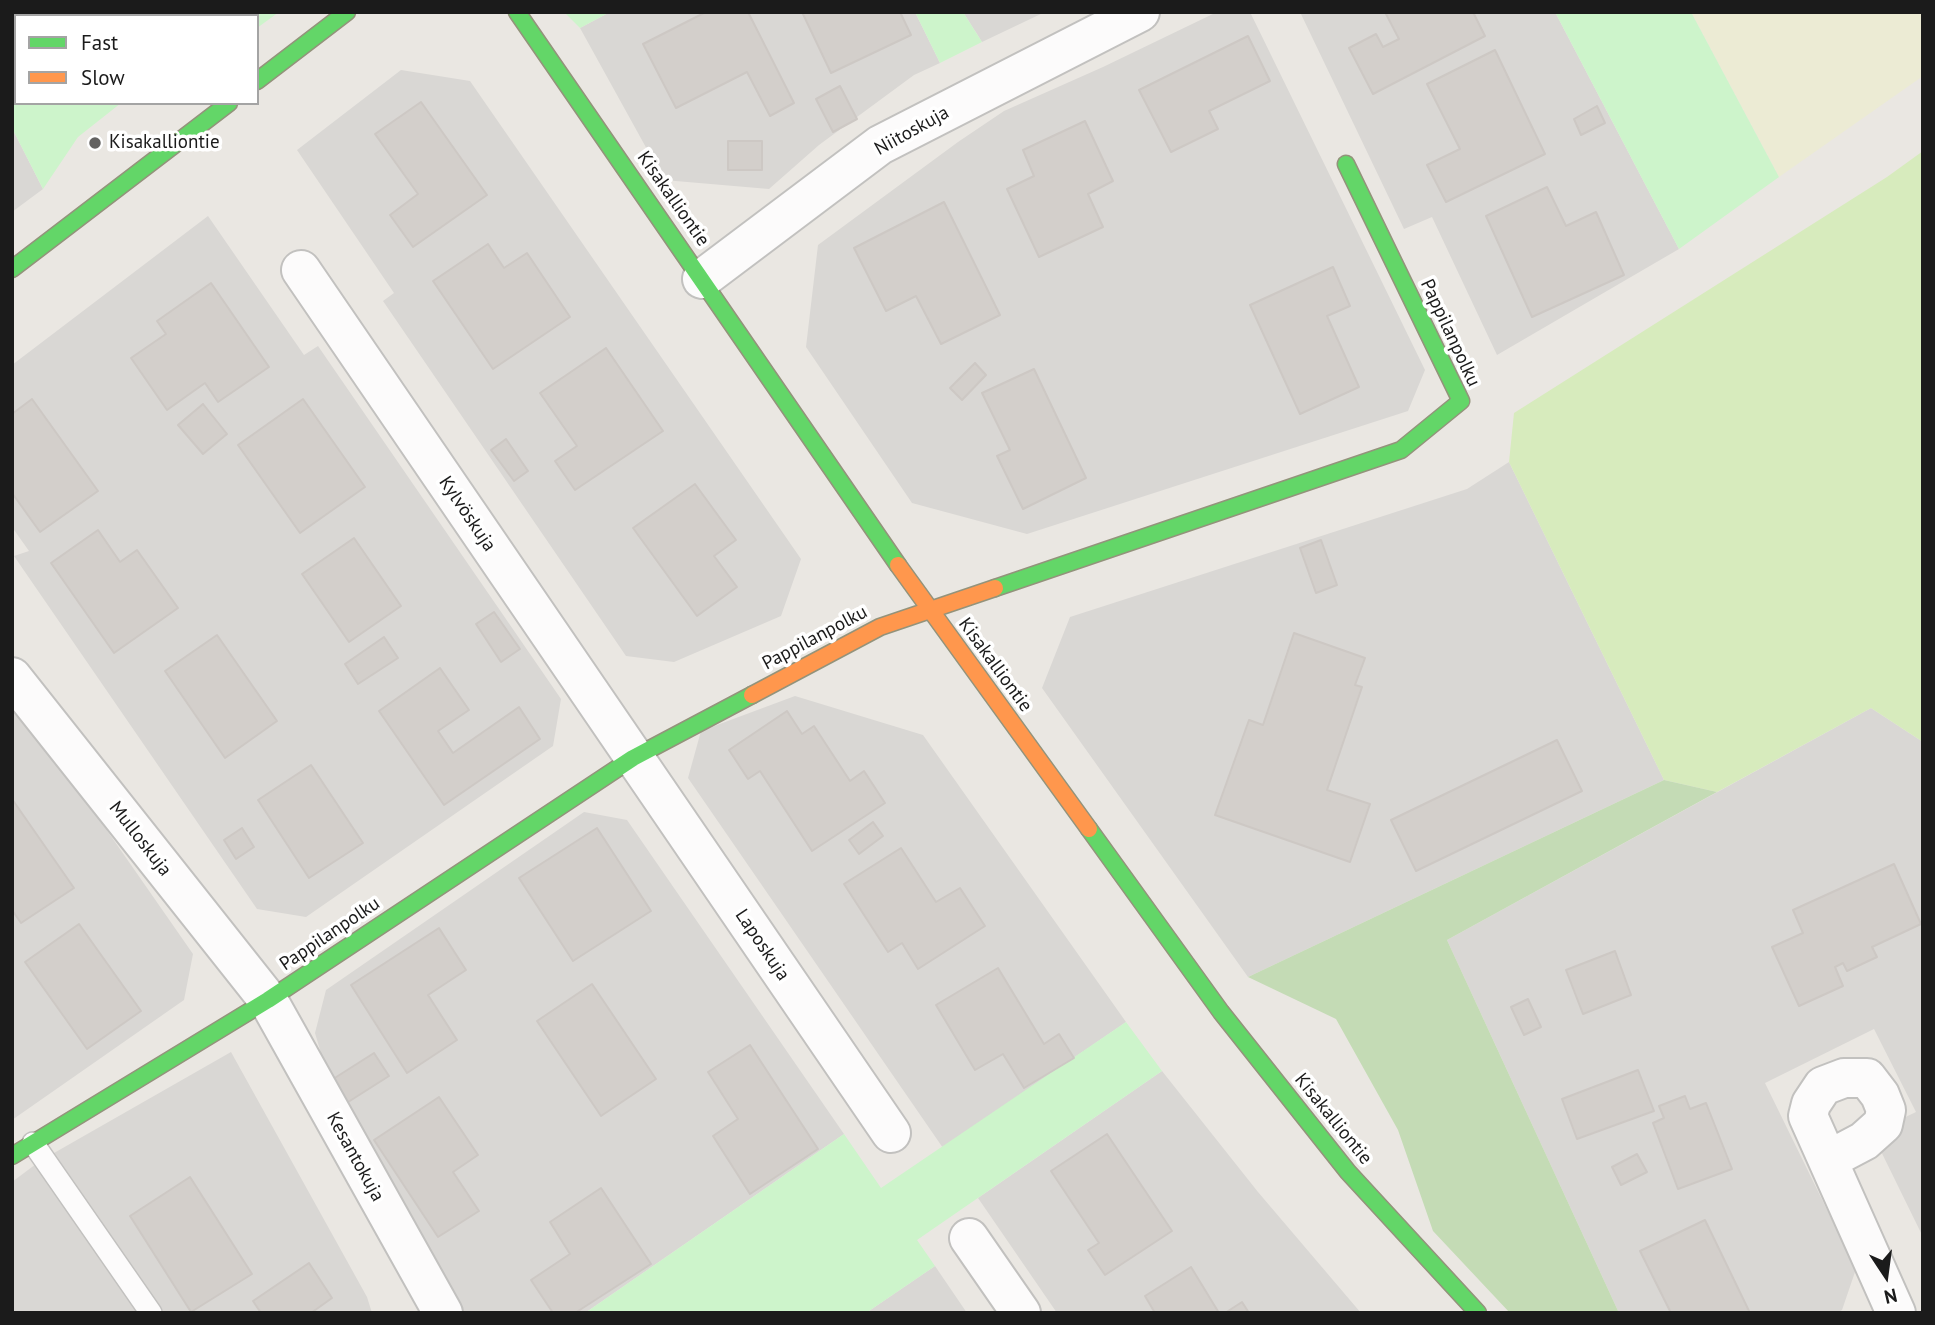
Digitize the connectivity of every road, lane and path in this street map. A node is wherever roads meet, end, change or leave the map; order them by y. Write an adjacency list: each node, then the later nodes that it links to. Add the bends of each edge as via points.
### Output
1 (347, 12): 4 (street)
2 (517, 12): 9 (street, Kisakalliontie)
3 (1140, 12): 9 (street, Niitoskuja, via 880,145)
4 (259, 79)
5 (226, 105): 7 (street)
6 (1346, 164): 10 (street, Pappilanpolku, via 1461,401 1401,450)
7 (12, 270)
8 (301, 270): 12 (street, Kylvöskuja)
9 (702, 279): 10 (street, Kisakalliontie)
10 (930, 611): 12 (street, Pappilanpolku, via 880,627); 22 (street, Kisakalliontie, via 1221,1012 1348,1172)
11 (12, 677): 13 (street, Mulloskuja)
12 (633, 758): 13 (street, Pappilanpolku); 14 (street, Laposkuja)
13 (268, 1000): 15 (street, Pappilanpolku); 20 (street, Kesantokuja)
14 (891, 1133)
15 (33, 1143): 16 (street, Pappilanpolku); 19 (lane)
16 (12, 1156)
17 (1828, 1160): 23 (street)
18 (969, 1238): 21 (street)
19 (151, 1313)
20 (443, 1313)
21 (1021, 1313)
22 (1478, 1313)
23 (1896, 1313)

